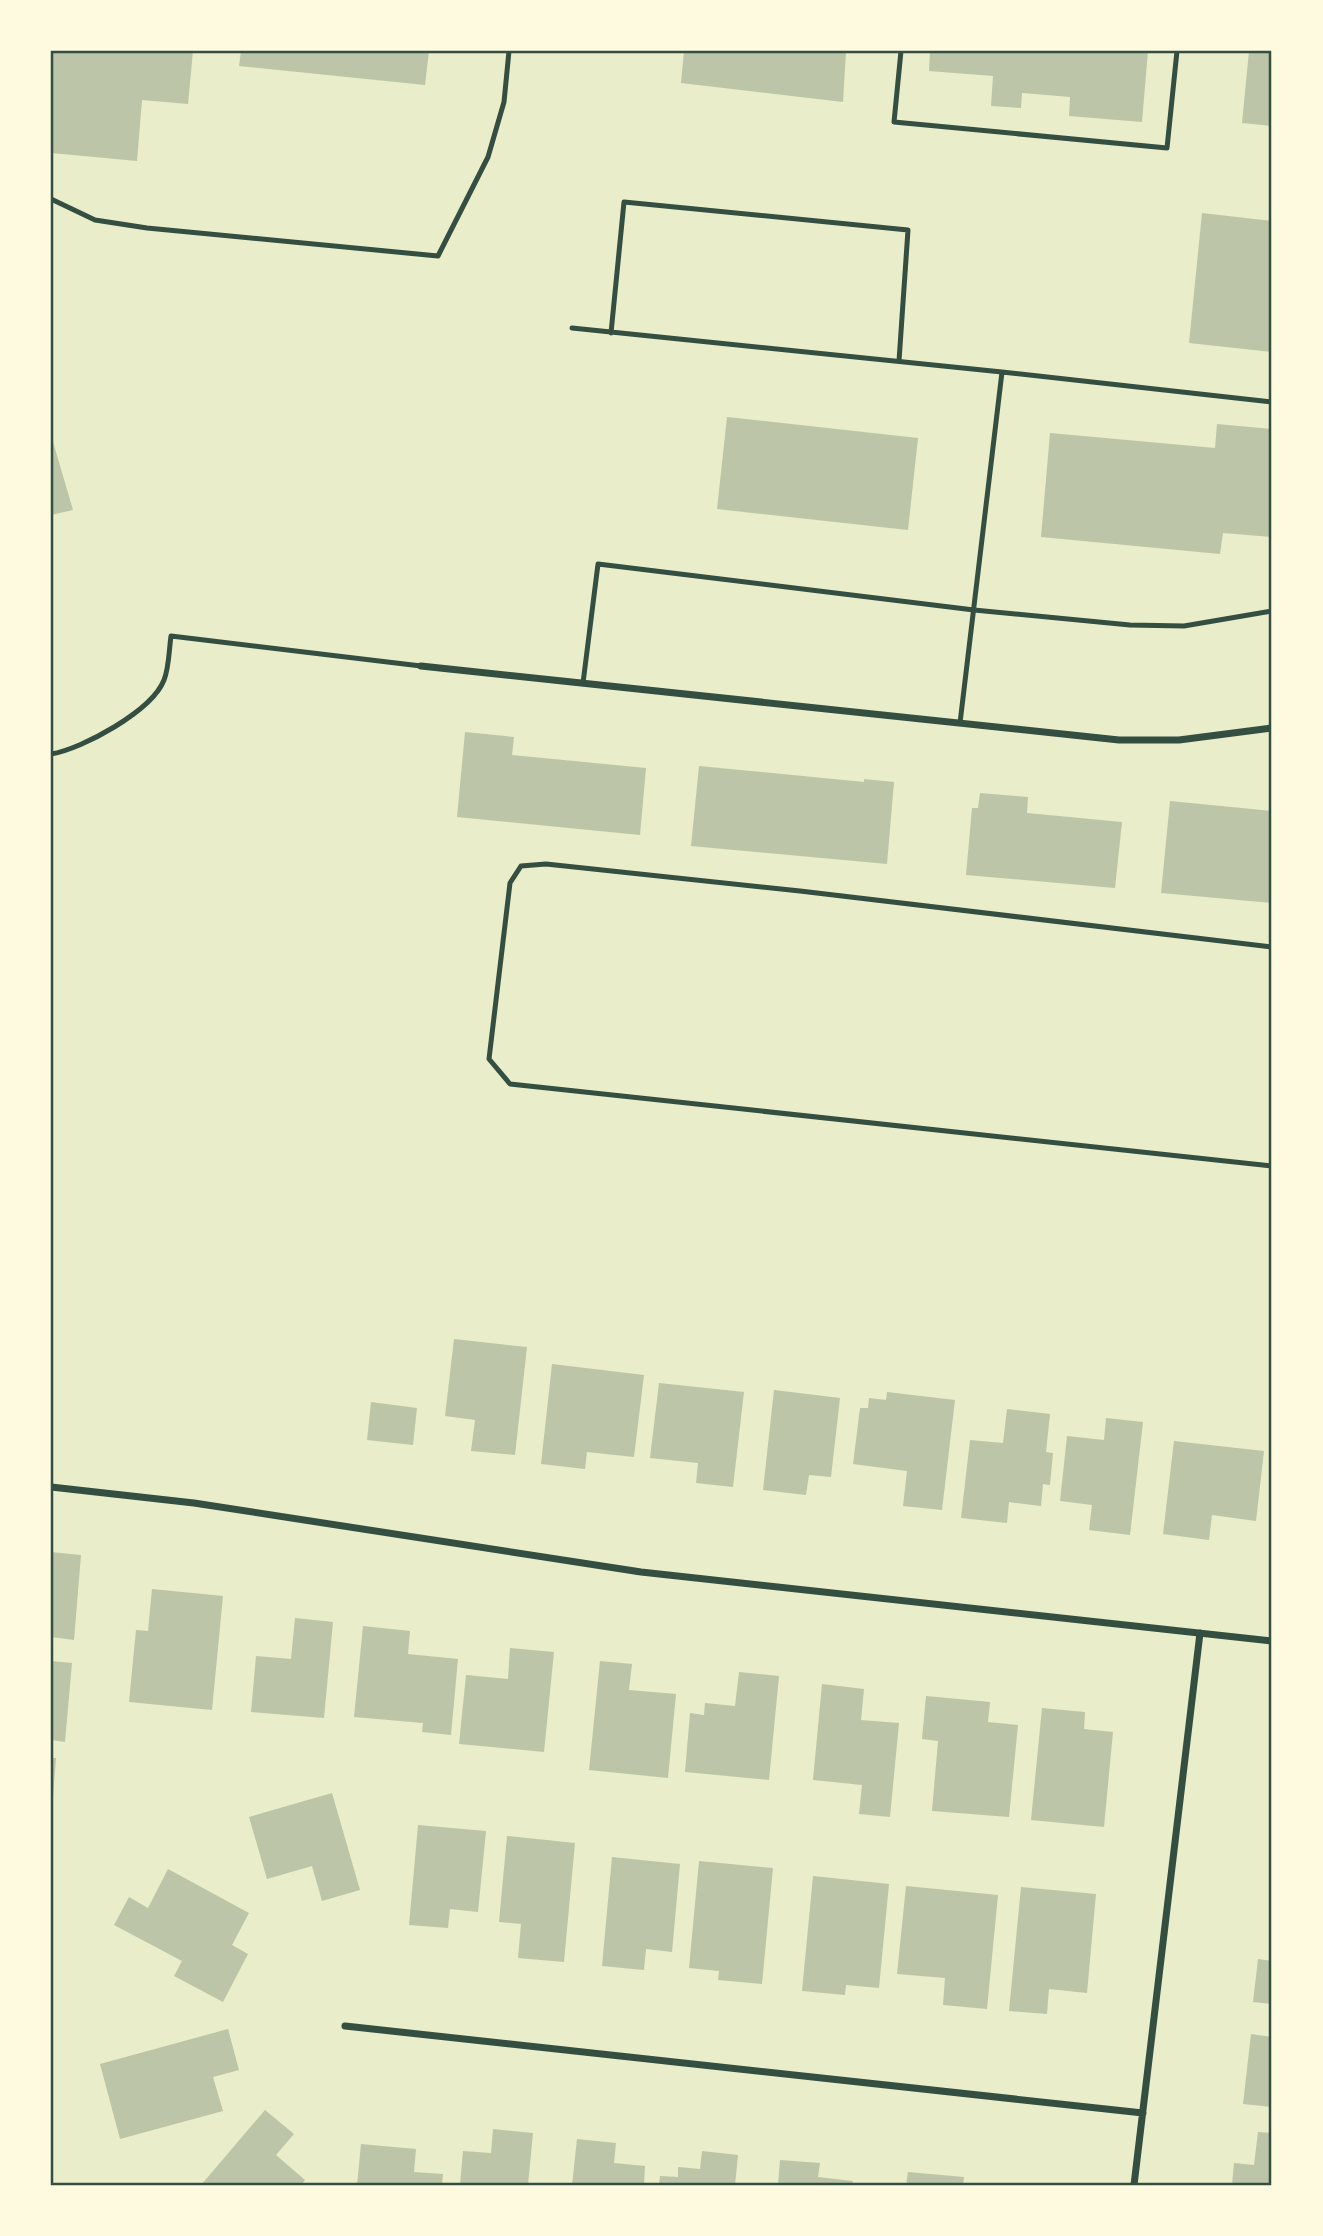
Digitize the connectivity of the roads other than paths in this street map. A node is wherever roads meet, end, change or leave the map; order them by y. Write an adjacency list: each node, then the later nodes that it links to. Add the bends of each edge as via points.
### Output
1 (509, 51): 4 (lane, via 504,102 488,157 438,256 147,228 96,220)
2 (901, 51): 3 (lane, via 894,122 1167,148)
3 (1177, 51)
4 (51, 199)
5 (572, 328): 6 (lane)
6 (611, 332): 7 (lane); 7 (lane, via 624,202 908,230)
7 (899, 361): 8 (lane)
8 (1002, 372): 9 (lane); 10 (lane)
9 (1272, 402)
10 (974, 610): 11 (lane, via 1184,626); 13 (lane, via 598,564); 14 (lane)
11 (1272, 611)
12 (421, 666): 13 (street); 16 (lane, via 171,636 164,681 143,707 103,735)
13 (583, 683): 14 (street)
14 (960, 723): 15 (street, via 1119,740 1179,740)
15 (1272, 728)
16 (51, 754)
17 (1272, 947): 18 (lane, via 800,891 546,864 521,866 510,883 489,1059 510,1084)
18 (1272, 1166)
19 (51, 1487): 20 (street, via 194,1503 640,1572)
20 (1200, 1633): 21 (street); 23 (street)
21 (1272, 1641)
22 (345, 2026): 23 (street)
23 (1143, 2113): 24 (street)
24 (1134, 2185)

